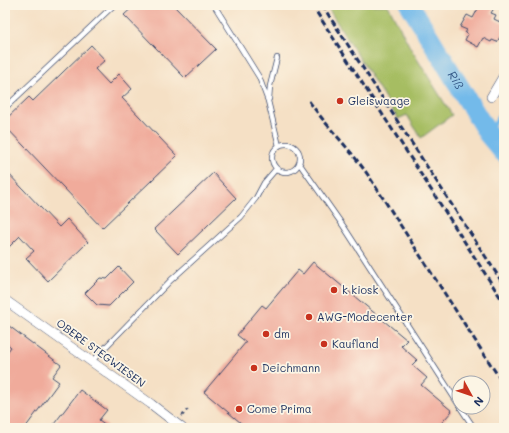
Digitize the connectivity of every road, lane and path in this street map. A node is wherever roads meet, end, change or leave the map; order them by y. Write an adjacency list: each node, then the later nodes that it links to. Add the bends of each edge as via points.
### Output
1 (114, 5): 7 (lane)
2 (214, 5): 6 (lane, via 259,77)
3 (277, 58): 6 (lane)
4 (504, 75): 5 (street)
5 (491, 97)
6 (268, 101): 8 (lane)
7 (5, 108)
8 (279, 146): 9 (lane, via 292,145 298,150); 10 (lane, via 274,150 272,157)
9 (299, 163): 10 (lane, via 293,170 284,172); 13 (lane, via 344,227)
10 (276, 169): 12 (lane, via 241,217 171,280)
11 (5, 300): 12 (street, OBERE STEGWIESEN)
12 (92, 361): 15 (street, OBERE STEGWIESEN)
13 (451, 392)
14 (466, 415): 16 (lane)
15 (182, 428)
16 (474, 428)

